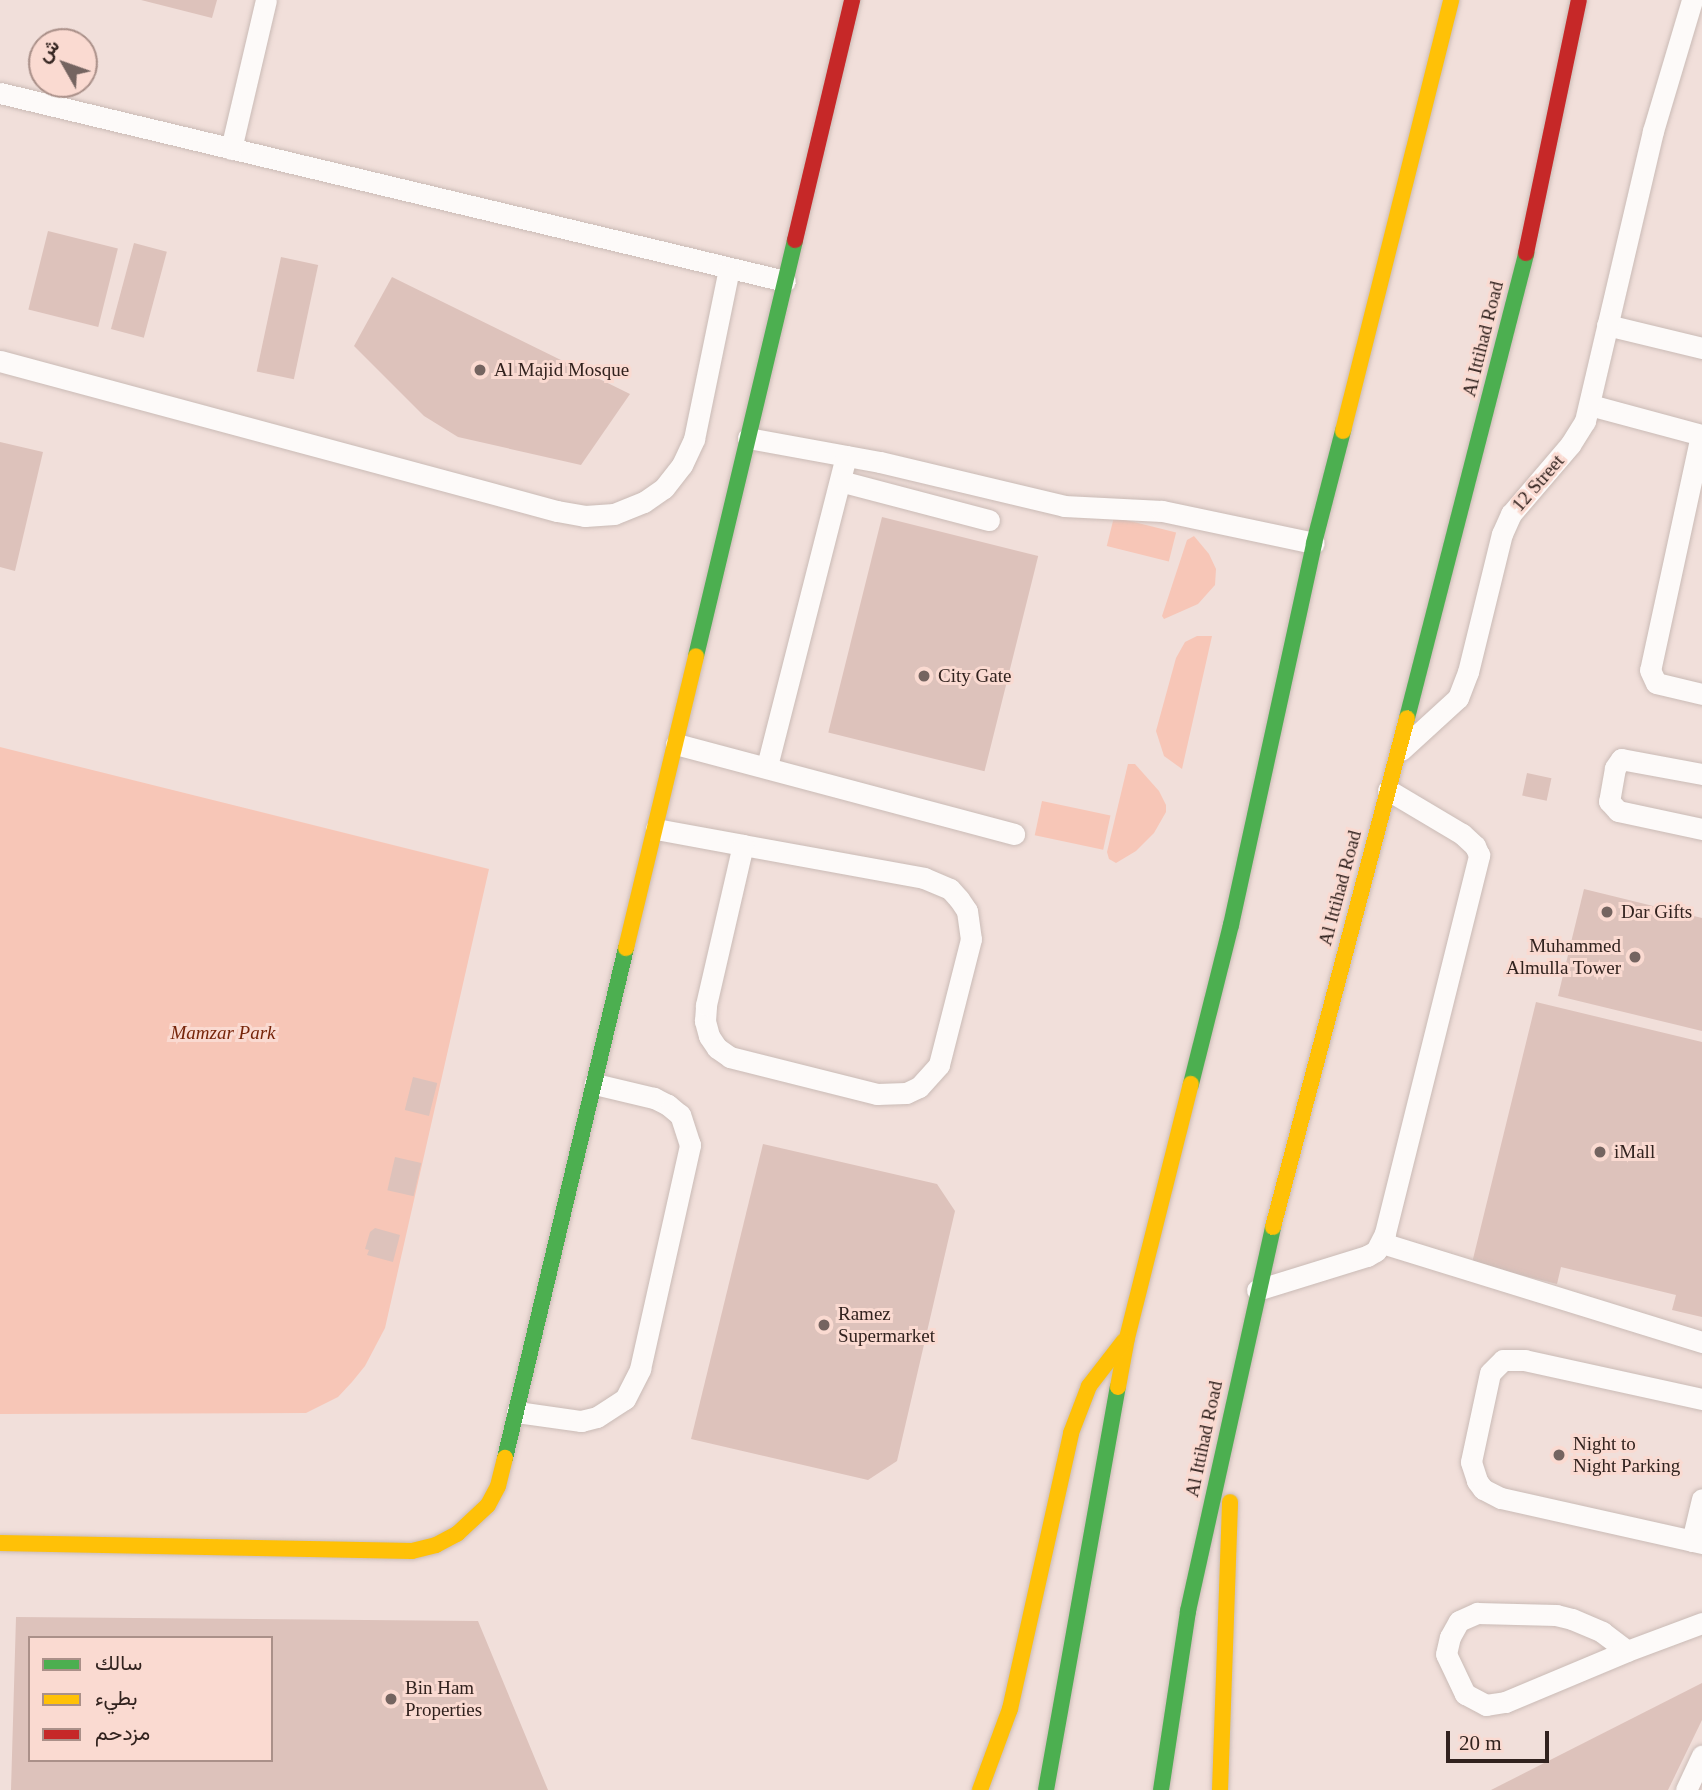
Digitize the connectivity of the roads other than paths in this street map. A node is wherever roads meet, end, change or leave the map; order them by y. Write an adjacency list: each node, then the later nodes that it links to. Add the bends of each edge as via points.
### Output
1 (266, 0): 7 (lane)
2 (852, 0): 9 (main road)
3 (1451, 0): 19 (main road)
4 (1579, 0): 22 (main road, Al Ittihad Road, via 1515,304)
5 (1692, 0): 10 (lane, 12 Street, via 1653,131)
6 (0, 93): 7 (lane)
7 (231, 149): 8 (lane)
8 (729, 269): 9 (lane); 12 (lane, via 694,439 682,465 664,488 614,514 585,516 557,510)
9 (785, 281): 15 (main road)
10 (1607, 325): 11 (lane); 13 (lane, 12 Street)
11 (1702, 348)
12 (0, 361)
13 (1590, 405): 14 (lane); 22 (lane, 12 Street, via 1570,445 1511,514 1458,698)
14 (1702, 435): 20 (lane, via 1650,670 1656,683)
15 (748, 438): 16 (lane); 21 (main road)
16 (846, 456): 17 (lane); 19 (lane, via 1074,508 1162,511)
17 (840, 481): 18 (lane); 23 (lane)
18 (989, 520)
19 (1314, 542): 33 (main road, via 1231,925)
20 (1702, 694)
21 (676, 744): 23 (lane); 26 (main road)
22 (1397, 754): 25 (main road, Al Ittihad Road)
23 (766, 766): 28 (lane)
24 (1702, 774): 27 (lane, via 1621,759 1609,802 1618,811)
25 (1388, 790): 31 (lane, via 1462,834 1479,855); 32 (main road, Al Ittihad Road)
26 (656, 829): 29 (lane); 30 (main road)
27 (1702, 829)
28 (1014, 834)
29 (743, 845): 29 (lane, via 924,878 950,889 960,899 967,911 971,939 939,1065 919,1087 906,1093 877,1094 730,1057 717,1048 705,1021 706,1005)
30 (595, 1084): 37 (main road); 37 (lane, via 668,1105 680,1115 690,1145 640,1369 625,1399 597,1418 581,1421)
31 (1382, 1243): 32 (lane, via 1367,1256); 34 (lane)
32 (1257, 1290): 36 (main road, Al Ittihad Road)
33 (1127, 1338): 44 (main road, via 1089,1386 1071,1433 1010,1709); 45 (main road)
34 (1702, 1342)
35 (1702, 1399): 39 (lane, via 1525,1360 1503,1360 1490,1373 1471,1462 1477,1481 1501,1498)
36 (1234, 1405): 46 (main road, Al Ittihad Road, via 1188,1611); 47 (main road)
37 (517, 1412): 40 (main road, via 501,1477 488,1505 457,1534 436,1545 412,1551)
38 (1702, 1499): 39 (lane)
39 (1697, 1542)
40 (0, 1543)
41 (1702, 1623): 42 (lane)
42 (1627, 1651): 42 (lane, via 1495,1704 1476,1702 1465,1694 1446,1654 1459,1621 1478,1613 1564,1617 1602,1632)
43 (1702, 1755): 48 (lane)
44 (980, 1790)
45 (1046, 1790)
46 (1161, 1790)
47 (1220, 1790)
48 (1686, 1790)

